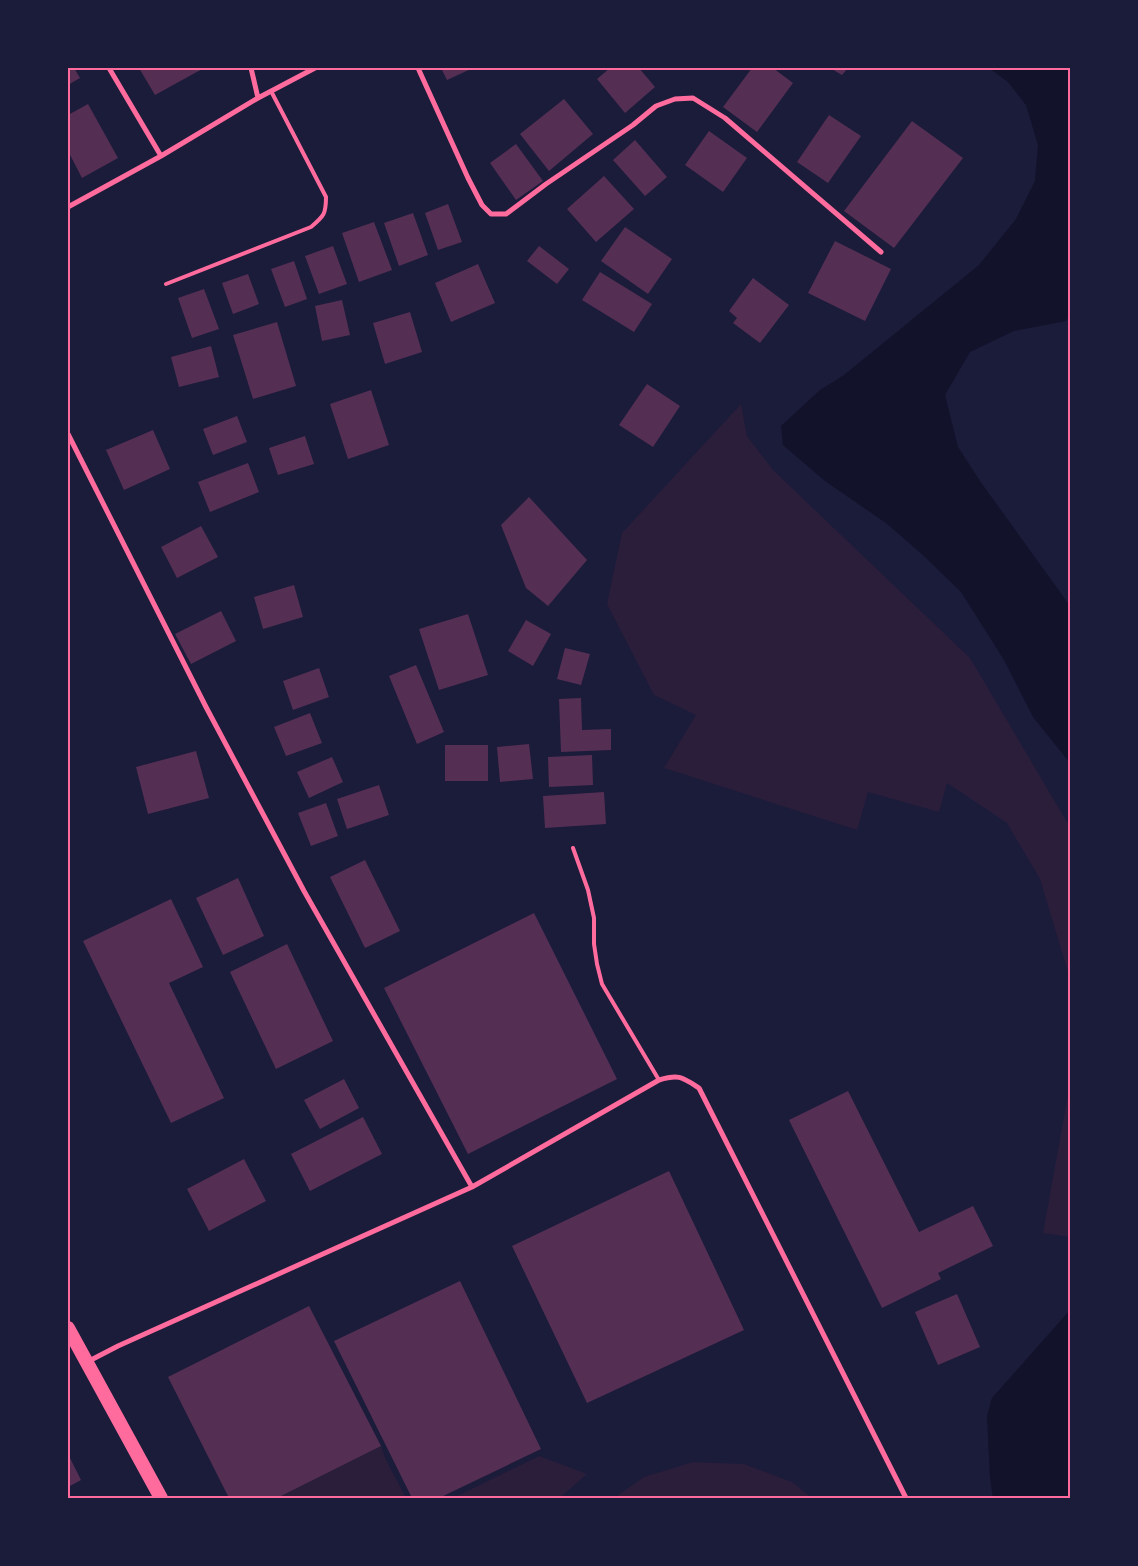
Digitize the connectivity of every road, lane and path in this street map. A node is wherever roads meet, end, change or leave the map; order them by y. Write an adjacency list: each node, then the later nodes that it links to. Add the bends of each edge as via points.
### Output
1 (109, 68): 7 (street)
2 (251, 68): 6 (street)
3 (315, 68): 5 (street)
4 (418, 68): 9 (street, via 468,178 482,205 491,214 506,214 656,106 675,99 693,98 725,118)
5 (271, 91): 6 (street); 10 (lane, via 326,197 326,210 311,227)
6 (258, 98): 7 (street)
7 (161, 156): 8 (street)
8 (68, 206)
9 (881, 252)
10 (166, 284)
11 (68, 434): 14 (street, via 304,891)
12 (573, 848): 13 (lane, via 594,918 594,944 602,984)
13 (659, 1080): 14 (street); 18 (street, via 672,1076 684,1078 699,1088)
14 (472, 1187): 16 (street)
15 (68, 1328): 16 (highway)
16 (86, 1362): 17 (highway)
17 (160, 1498)
18 (906, 1498)

